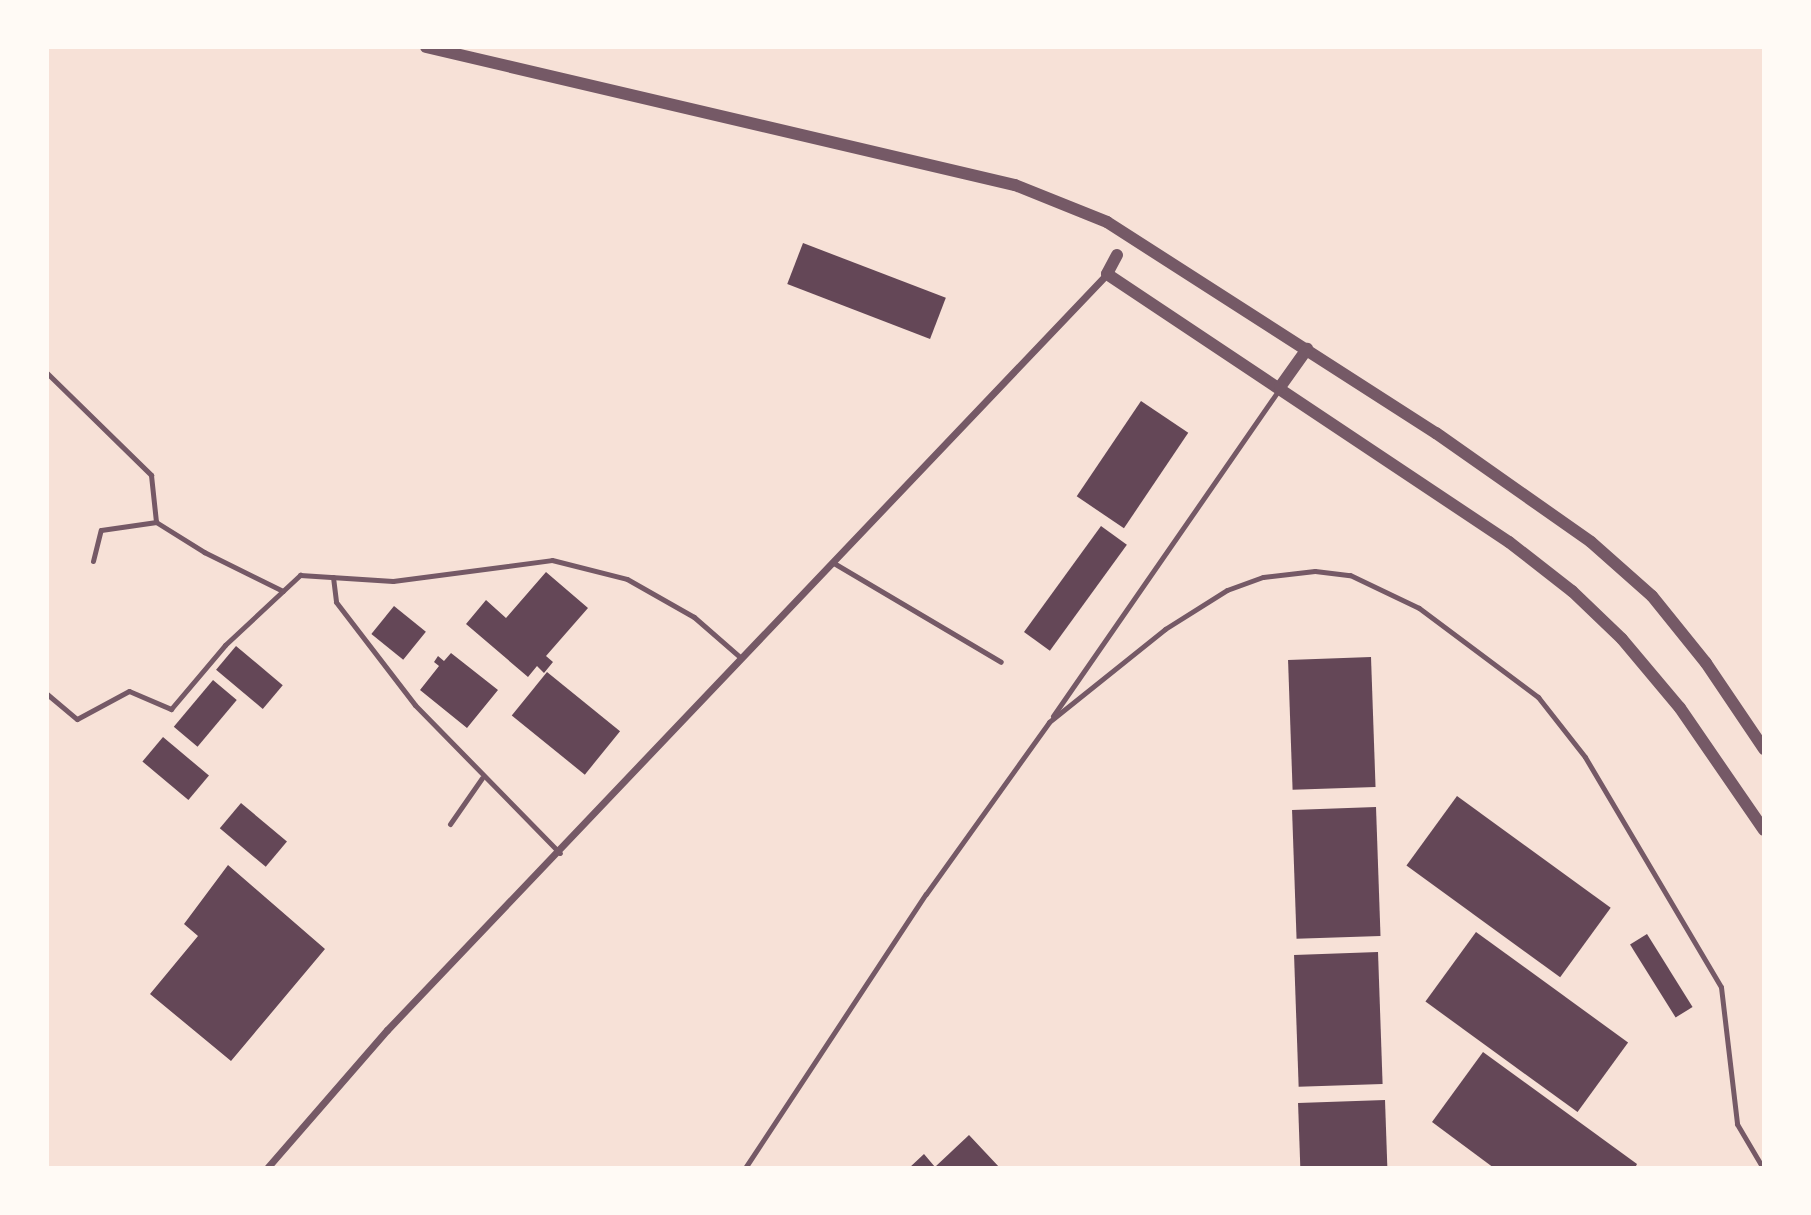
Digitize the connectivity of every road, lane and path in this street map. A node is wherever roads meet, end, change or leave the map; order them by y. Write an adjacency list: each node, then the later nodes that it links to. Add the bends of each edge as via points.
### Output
1 (425, 47): 4 (street, via 1058,199 1107,222)
2 (1117, 255): 3 (street)
3 (1107, 274): 6 (street); 9 (street)
4 (1307, 349): 6 (street); 16 (street, via 1591,541 1652,596 1706,663)
5 (47, 373): 7 (lane, via 151,475)
6 (1280, 387): 15 (lane); 19 (street, via 1509,542 1598,614 1680,708)
7 (156, 522): 8 (lane, via 101,530); 11 (lane)
8 (93, 561)
9 (832, 562): 12 (street); 13 (lane)
10 (332, 577): 11 (lane, via 300,575); 12 (lane, via 393,581 552,561 627,579 694,617); 17 (lane, via 336,602 415,705)
11 (283, 591): 14 (lane, via 225,645 171,709 129,691 77,719)
12 (740, 657): 20 (street)
13 (1001, 662)
14 (47, 694)
15 (1049, 722): 22 (lane, via 926,894); 23 (lane, via 1165,629 1227,590 1263,577 1315,571 1350,575 1419,608 1538,697 1585,757 1721,988 1737,1124)
16 (1764, 750)
17 (482, 778): 18 (lane); 20 (lane)
18 (450, 824)
19 (1764, 830)
20 (560, 853): 21 (street, via 387,1030)
21 (267, 1168)
22 (746, 1168)
23 (1763, 1168)

